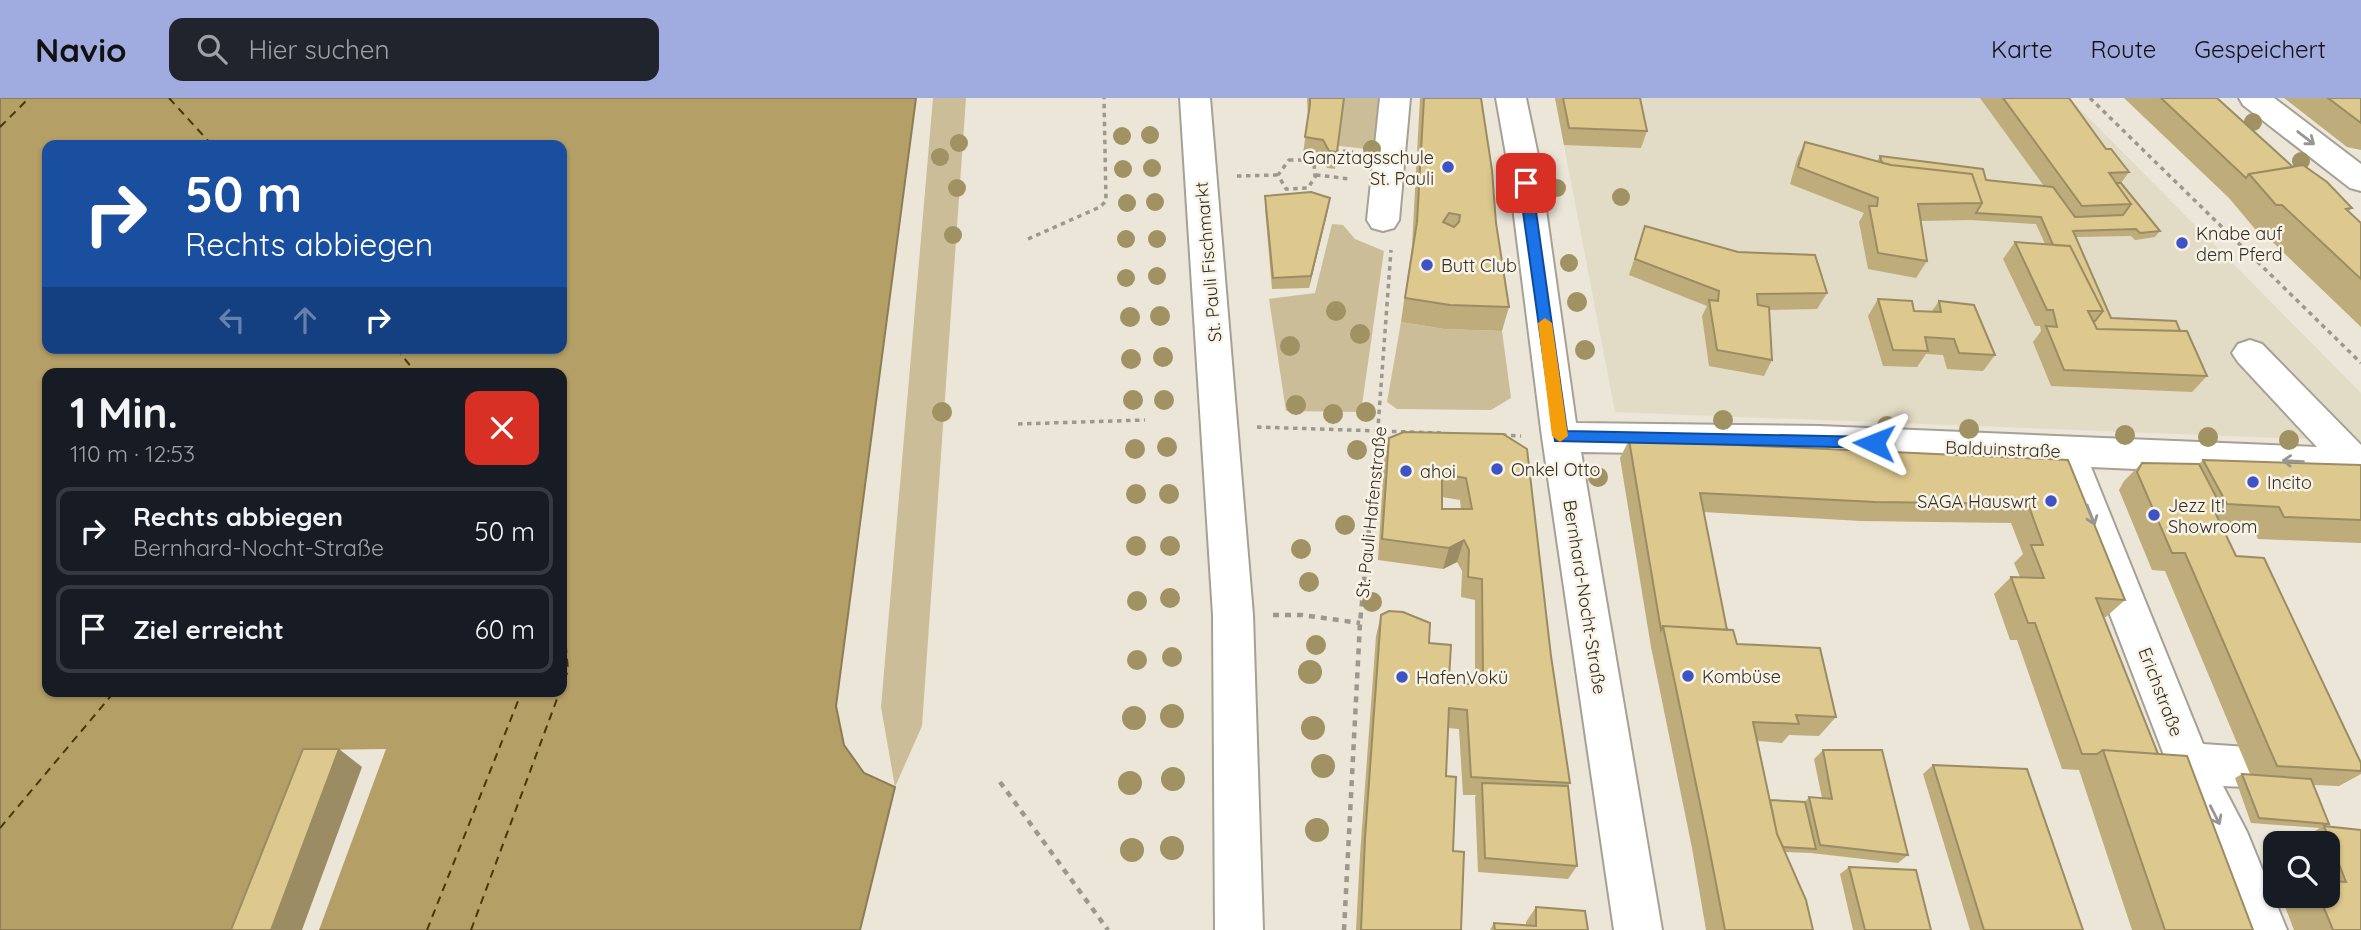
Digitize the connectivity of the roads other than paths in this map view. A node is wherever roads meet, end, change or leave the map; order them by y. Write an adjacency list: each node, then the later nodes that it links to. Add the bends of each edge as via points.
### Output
1 (1195, 98): 13 (street, St. Pauli Fischmarkt, via 1233,615)
2 (1395, 98): 6 (street)
3 (1511, 98): 8 (street, Bernhard-Nocht-Straße)
4 (2254, 98): 5 (street, one-way to 5)
5 (2359, 179)
6 (1384, 220)
7 (2250, 353): 10 (street)
8 (1560, 437): 9 (street, Balduinstraße); 14 (street, Bernhard-Nocht-Straße)
9 (2066, 451): 10 (street, Balduinstraße, one-way to 9); 11 (street, Erichstraße, one-way to 11)
10 (2358, 464)
11 (2189, 763): 12 (street); 15 (street, Erichstraße, one-way to 15, via 2231,847)
12 (2247, 767)
13 (1239, 930)
14 (1638, 930)
15 (2263, 930)

